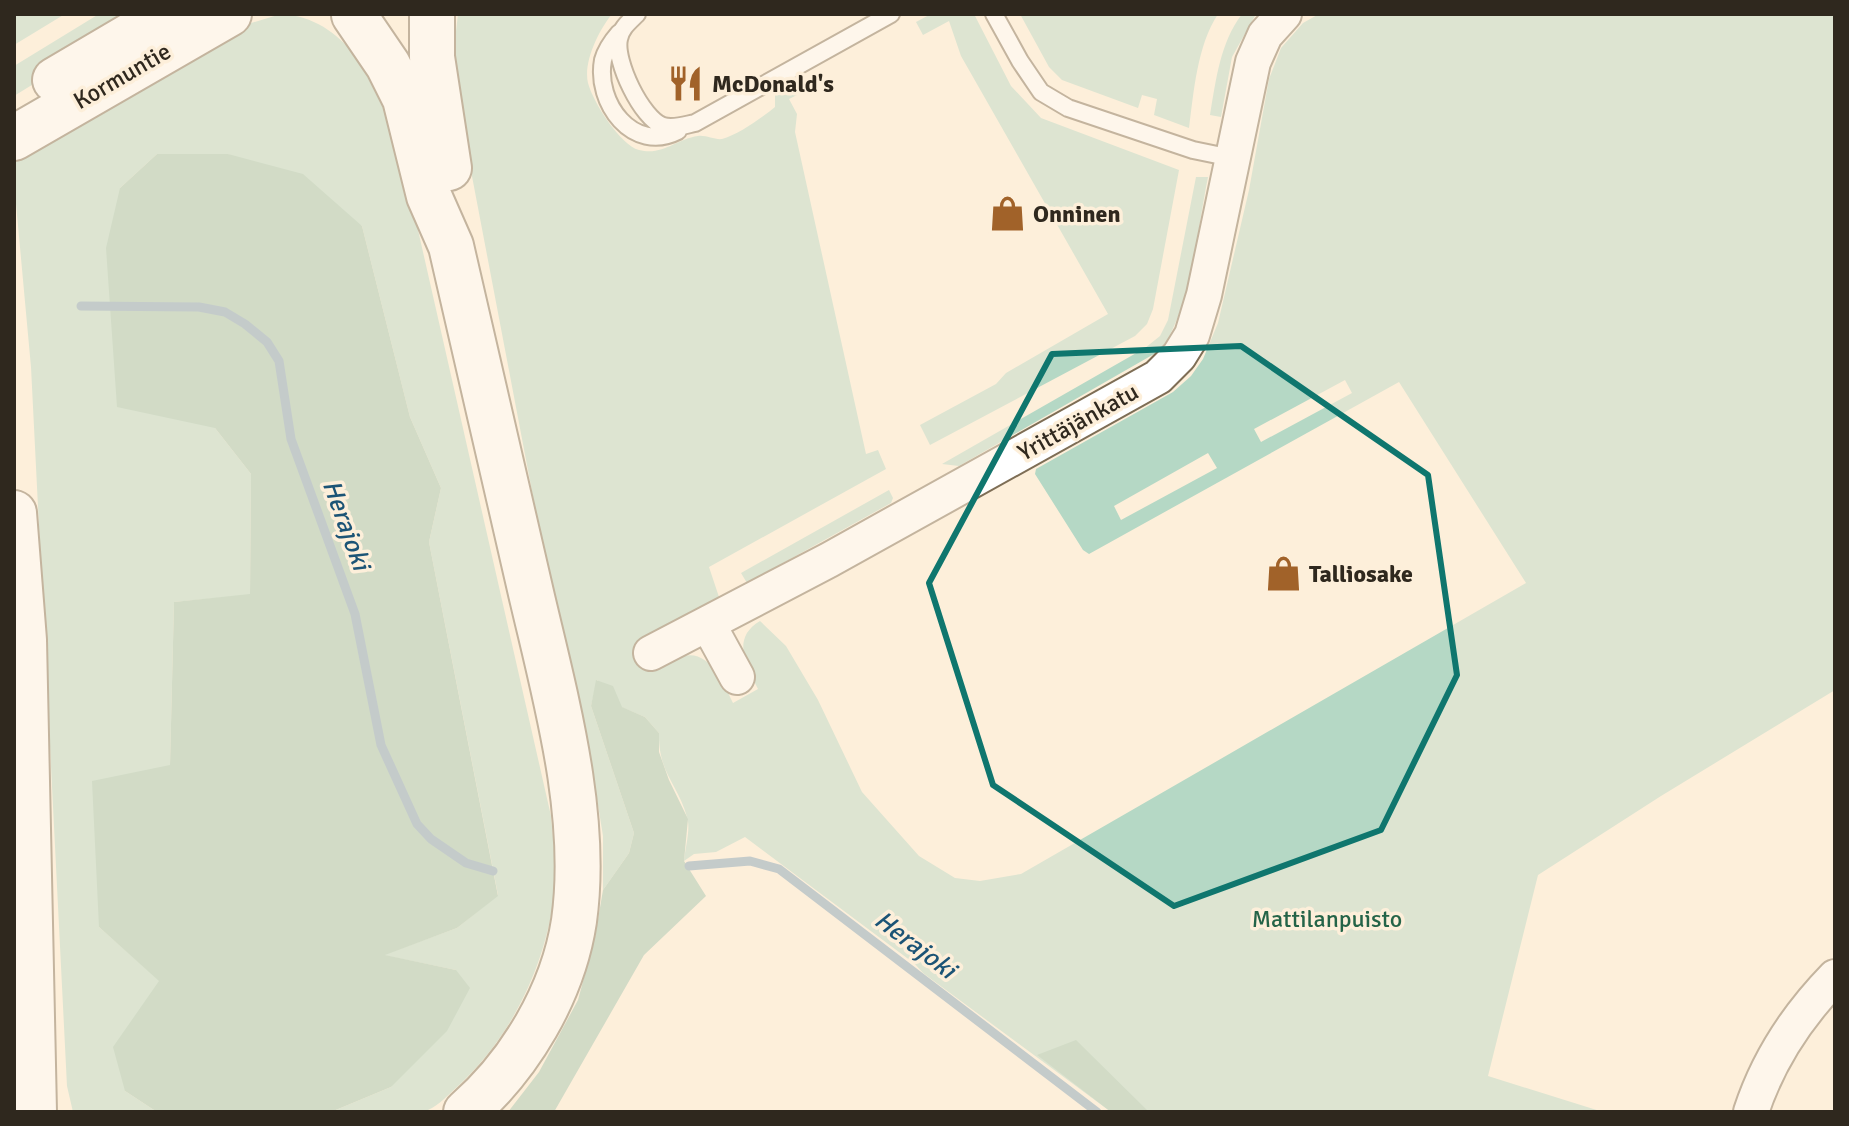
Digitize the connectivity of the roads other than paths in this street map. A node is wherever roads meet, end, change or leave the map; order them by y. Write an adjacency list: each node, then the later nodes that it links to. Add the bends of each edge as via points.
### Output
1 (167, 14): 11 (main road, Kormuntie)
2 (229, 14): 13 (main road, Kormuntie)
3 (353, 14): 4 (main road); 15 (main road, via 405,99 429,196)
4 (402, 14)
5 (432, 14): 15 (main road, via 432,57 453,190)
6 (637, 14): 10 (lane)
7 (891, 14): 12 (lane)
8 (994, 14): 14 (lane, via 1041,92 1068,108)
9 (1284, 14): 14 (street, Yrittäjänkatu, via 1265,35 1253,62)
10 (622, 28): 12 (lane, via 618,51 624,72 652,119 674,127); 12 (lane, via 608,47 602,71 607,99 622,124 653,137)
11 (14, 106)
12 (695, 123)
13 (14, 138)
14 (1232, 158): 17 (street, Yrittäjänkatu, via 1192,335 1158,377)
15 (451, 246): 22 (main road, via 554,693 579,850 573,925 556,986 509,1067)
16 (14, 513): 21 (main road, via 24,640)
17 (708, 624): 18 (street, Yrittäjänkatu); 19 (street)
18 (651, 653)
19 (737, 677)
20 (1835, 977): 23 (street, via 1773,1058)
21 (34, 1112)
22 (466, 1112)
23 (1751, 1112)

